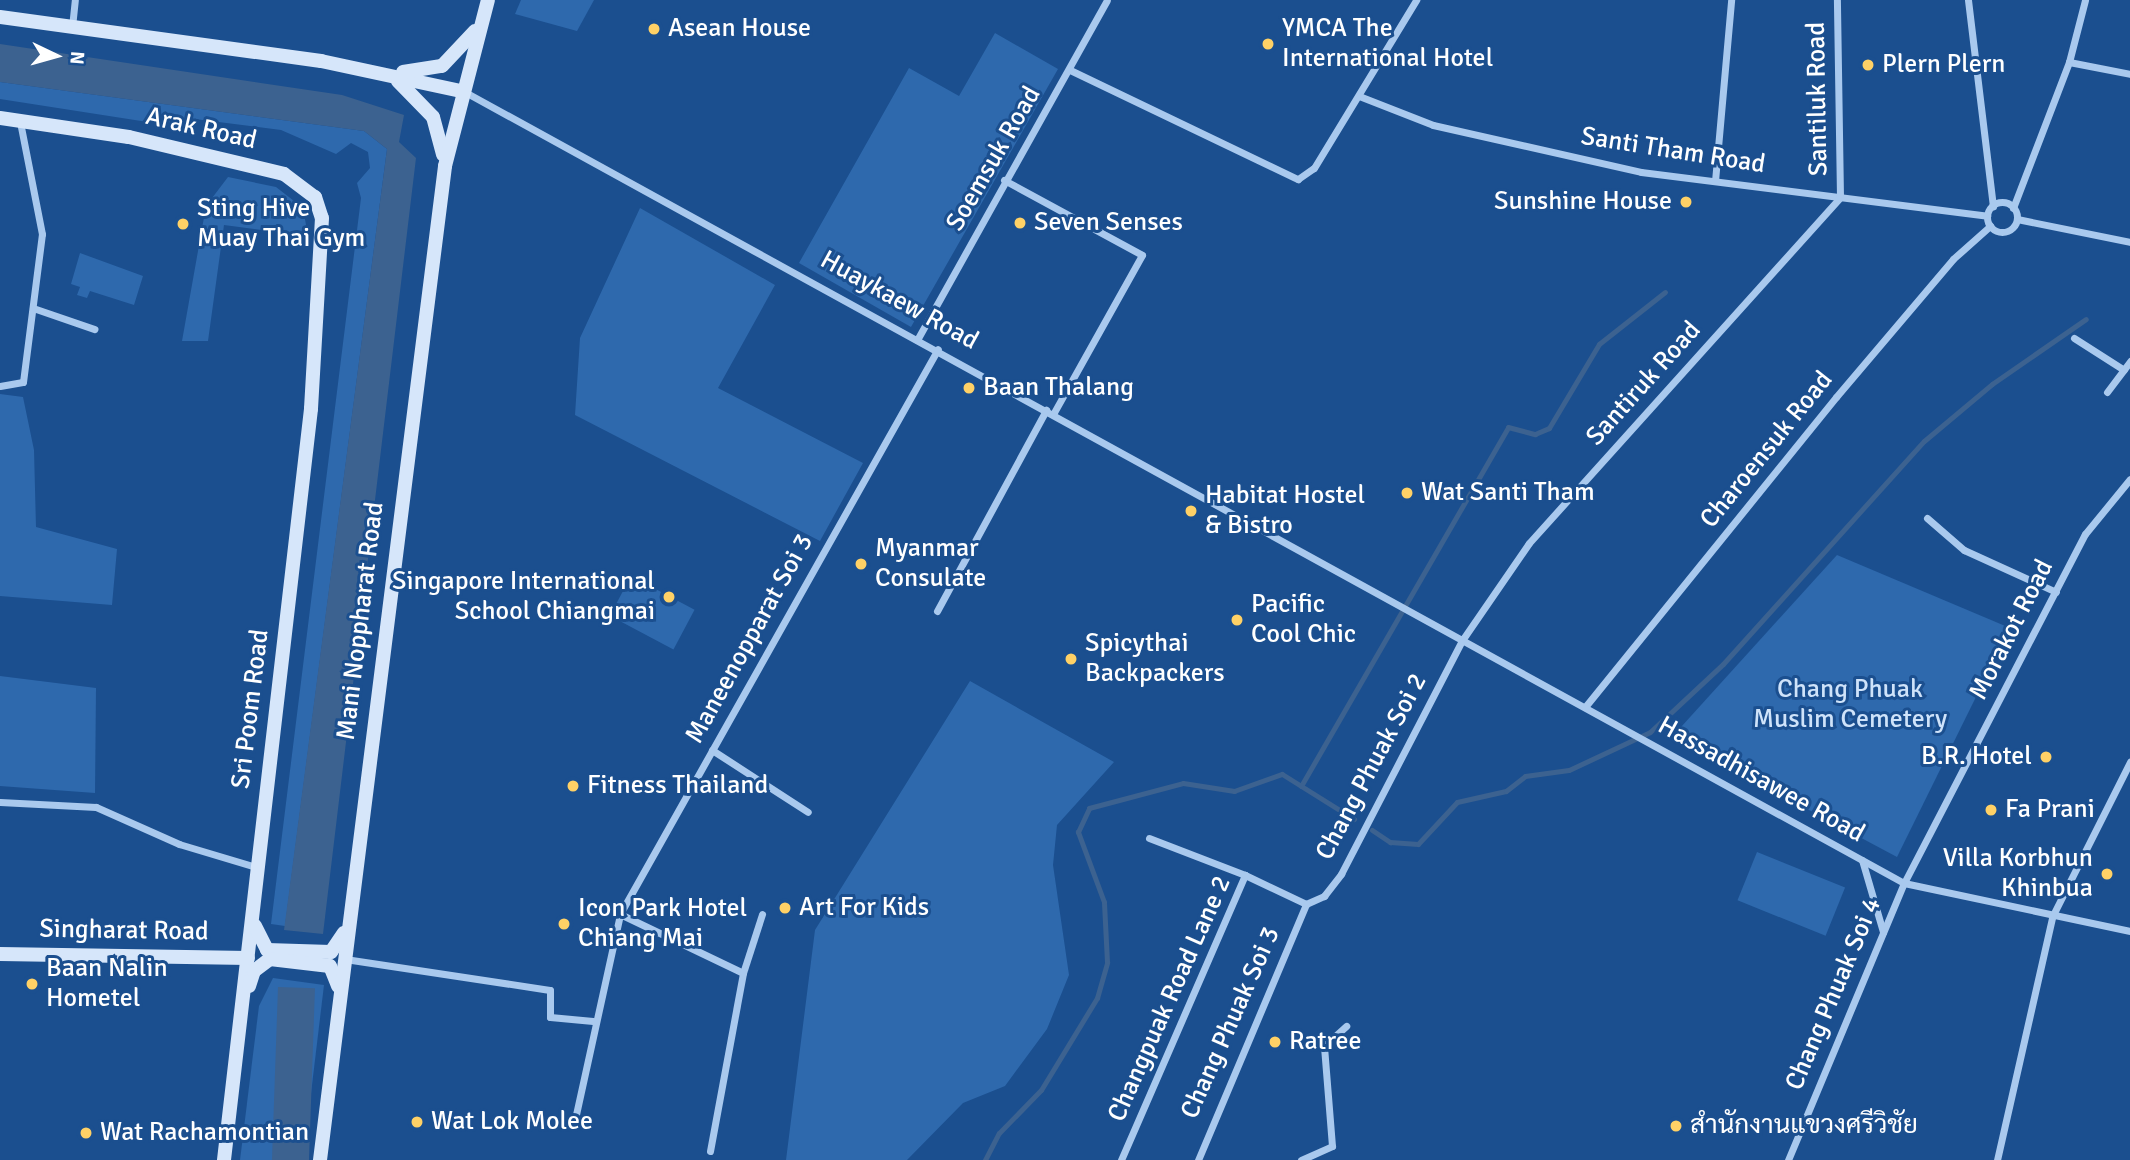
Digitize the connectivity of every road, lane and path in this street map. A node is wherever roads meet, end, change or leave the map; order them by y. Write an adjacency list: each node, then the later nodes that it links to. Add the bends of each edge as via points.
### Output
1 (75, 0): 10 (street)
2 (488, 0): 11 (main road)
3 (1107, 0): 13 (street, Soemsuk Road)
4 (1416, 0): 17 (street)
5 (1731, 0): 22 (street)
6 (1837, 0): 23 (street, Santiluk Road)
7 (1968, 0): 24 (street)
8 (2085, 0): 12 (street)
9 (0, 17): 10 (main road)
10 (72, 27): 14 (main road)
11 (477, 29): 14 (main road, via 430,72); 16 (main road)
12 (2069, 62): 15 (street); 25 (street)
13 (1070, 70): 17 (street, via 1298,179 1314,168); 21 (street, Soemsuk Road)
14 (381, 72): 16 (main road); 20 (main road, via 422,100 440,133)
15 (2130, 74)
16 (461, 90): 20 (main road, Mani Noppharat Road); 34 (street, Huaykaew Road)
17 (1359, 96): 22 (street, Santi Tham Road, via 1433,125 1641,172)
18 (0, 118): 19 (main road, Arak Road)
19 (20, 121): 30 (main road, Arak Road, via 129,137 284,174 315,197); 31 (street, via 42,234)
20 (445, 166): 64 (main road, Mani Noppharat Road)
21 (1004, 180): 34 (street, Soemsuk Road); 40 (street, via 1142,255)
22 (1716, 181): 23 (street, Santi Tham Road)
23 (1840, 197): 26 (street, Santi Tham Road); 48 (street, Santiruk Road, via 1529,544)
24 (1993, 206): 25 (street); 26 (street)
25 (2013, 208): 27 (street)
26 (1987, 216): 28 (street)
27 (2017, 219): 28 (street, via 2006,232); 29 (street)
28 (1990, 226): 49 (street, Charoensuk Road, via 1953,260 1836,397)
29 (2130, 242)
30 (324, 264): 56 (main road, Sri Poom Road)
31 (33, 308): 32 (street); 38 (street, via 23,382)
32 (94, 329)
33 (2074, 338): 37 (street)
34 (917, 340): 35 (street, Huaykaew Road)
35 (938, 349): 40 (street, Huaykaew Road); 50 (street, Maneenopparat Soi 3)
36 (2130, 361): 37 (street)
37 (2124, 370): 39 (street)
38 (0, 386)
39 (2107, 392)
40 (1050, 412): 46 (street, Huaykaew Road); 47 (street)
41 (2130, 479): 42 (street, Morakot Road)
42 (2122, 489): 43 (street); 45 (street, Morakot Road, via 2085,534)
43 (2130, 494)
44 (1927, 518): 45 (street, via 1964,550)
45 (2056, 592): 58 (street, Morakot Road)
46 (1395, 603): 48 (street, Hassadhisawee Road)
47 (937, 611)
48 (1463, 639): 49 (street, Hassadhisawee Road); 60 (street, Chang Phuak Soi 2, via 1341,874 1324,897)
49 (1585, 707): 55 (street, Hassadhisawee Road)
50 (712, 750): 53 (street); 61 (street, Maneenopparat Soi 3)
51 (2130, 762): 63 (street)
52 (0, 802): 56 (street, via 96,807 179,844)
53 (808, 812)
54 (1150, 838): 57 (street)
55 (1862, 860): 58 (street, Hassadhisawee Road); 66 (street)
56 (256, 867): 59 (main road, Sri Poom Road)
57 (1245, 875): 60 (street, Changpuak Road Lane 2); 81 (street, Changpuak Road Lane 2)
58 (1905, 883): 63 (street, Hassadhisawee Road); 66 (street, Chang Phuak Soi 4)
59 (253, 898): 68 (main road, via 255,932); 69 (main road, Sri Poom Road)
60 (1307, 904): 82 (street, Chang Phuak Soi 3)
61 (620, 914): 72 (street); 75 (street, Maneenopparat Soi 3)
62 (762, 914): 72 (street)
63 (2052, 917): 65 (street, Hassadhisawee Road); 85 (street)
64 (349, 922): 70 (main road, via 340,944); 71 (main road, Mani Noppharat Road)
65 (2130, 931)
66 (1883, 933): 84 (street, Chang Phuak Soi 4)
67 (0, 954): 69 (main road, Singharat Road)
68 (268, 955): 70 (main road); 74 (main road, via 254,971)
69 (247, 958): 74 (main road, Sri Poom Road)
70 (320, 958): 73 (main road, via 338,976)
71 (344, 959): 73 (main road, Mani Noppharat Road); 75 (street, via 550,990 550,1017)
72 (743, 973): 78 (street)
73 (339, 1001): 80 (main road, Mani Noppharat Road)
74 (243, 1004): 79 (main road, Sri Poom Road)
75 (593, 1021): 77 (street, Maneenopparat Soi 3)
76 (1346, 1026): 83 (street, via 1324,1047 1332,1146)
77 (575, 1119)
78 (710, 1151)
79 (225, 1160)
80 (320, 1160)
81 (1121, 1160)
82 (1198, 1160)
83 (1301, 1160)
84 (1788, 1160)
85 (1997, 1160)

